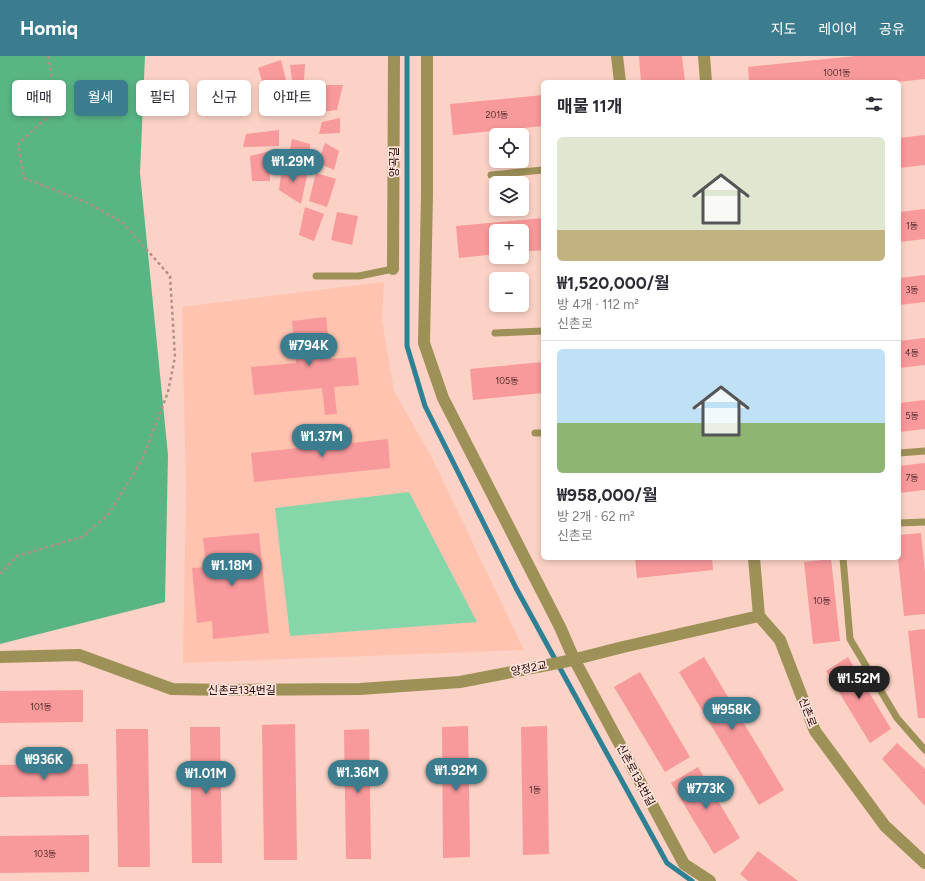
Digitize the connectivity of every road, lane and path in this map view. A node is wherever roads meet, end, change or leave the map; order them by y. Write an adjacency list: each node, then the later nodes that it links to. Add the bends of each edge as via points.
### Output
1 (48, 56): 20 (path, via 53,112 18,144 24,178 88,203 124,223 170,276 175,357 168,392 142,460 108,515 82,537 17,556)
2 (394, 56): 10 (street, 양곡길)
3 (427, 56): 23 (street, 신촌로134번길, via 424,342 443,398 556,620)
4 (617, 56): 6 (street)
5 (704, 56): 7 (street)
6 (620, 80)
7 (706, 80)
8 (541, 170): 9 (lane)
9 (491, 175)
10 (393, 269): 11 (lane, via 359,276)
11 (316, 276)
12 (541, 331): 13 (lane)
13 (495, 333)
14 (925, 451): 15 (lane)
15 (901, 453)
16 (925, 522): 17 (lane)
17 (901, 523)
18 (754, 560): 21 (street)
19 (843, 560): 25 (lane, via 850,638 897,718)
20 (0, 574)
21 (759, 616): 23 (street); 26 (street, 신촌로, via 780,640 815,730 885,826)
22 (0, 657): 24 (street, 신촌로134번길, via 79,655 172,689 360,689 460,682)
23 (571, 660): 24 (street, 양정2교); 27 (street, 신촌로134번길, via 684,864)
24 (490, 676)
25 (925, 750)
26 (925, 863)
27 (710, 881)

